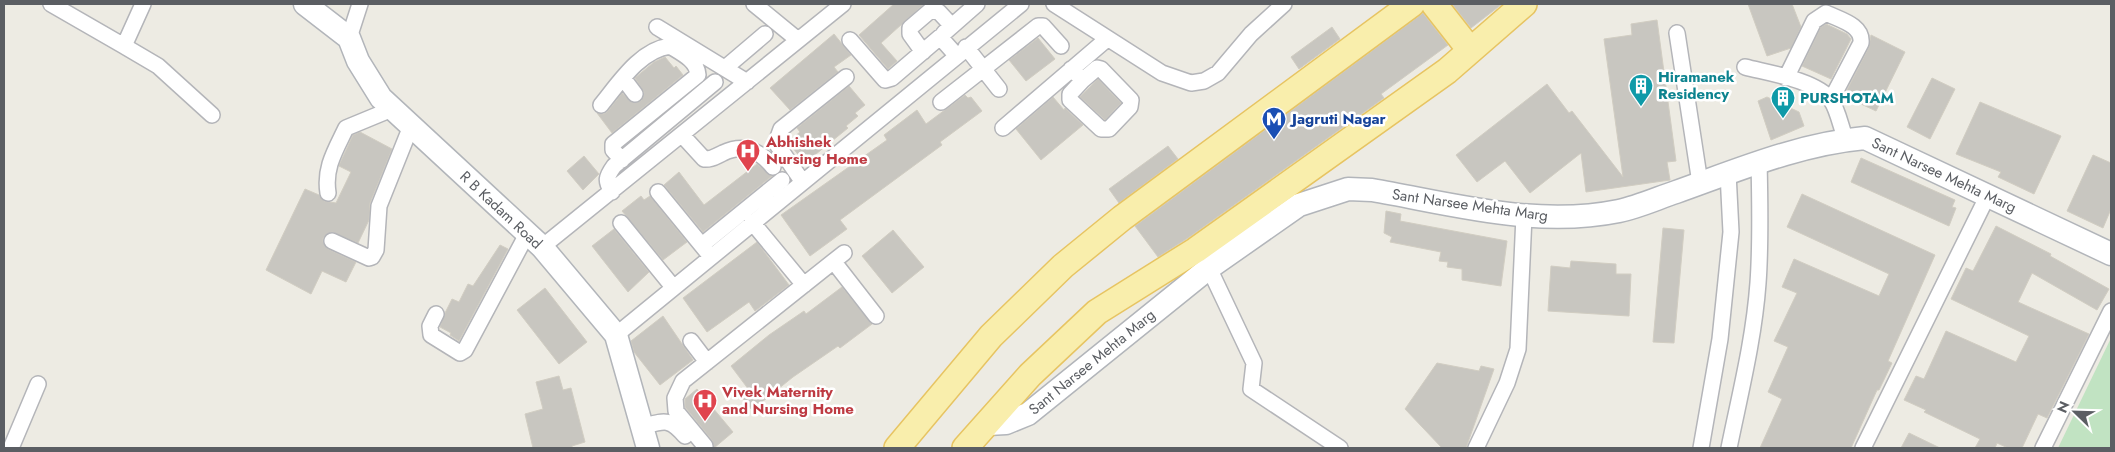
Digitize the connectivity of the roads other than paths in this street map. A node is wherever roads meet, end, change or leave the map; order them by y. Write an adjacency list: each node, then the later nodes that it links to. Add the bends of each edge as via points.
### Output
1 (51, 4): 23 (street)
2 (143, 4): 23 (street)
3 (305, 4): 19 (street)
4 (360, 4): 19 (street)
5 (754, 4): 21 (street)
6 (842, 4): 21 (street)
7 (977, 4): 14 (street)
8 (1021, 4): 26 (street)
9 (1054, 4): 20 (street)
10 (1282, 4): 20 (street, via 1218,73 1204,81 1176,80)
11 (1412, 4): 84 (main road, via 1122,218 1063,266 991,336)
12 (1434, 4): 25 (main road)
13 (1524, 4): 25 (main road)
14 (952, 26): 18 (street); 27 (street, via 939,12 931,10 910,28 910,34)
15 (658, 27): 30 (street)
16 (766, 34): 30 (street)
17 (1677, 34): 55 (street)
18 (940, 37): 26 (street); 27 (street)
19 (349, 38): 43 (street, R B Kadam Road, via 358,61 381,98)
20 (1106, 39): 31 (street)
21 (798, 40): 37 (street)
22 (850, 40): 27 (street, via 885,80 892,78)
23 (124, 46): 44 (street, via 158,66)
24 (1061, 46): 28 (street, via 1043,26 1038,26)
25 (1470, 50): 78 (main road, via 1447,71 1241,219 1097,312 1030,375)
26 (961, 51): 28 (street); 54 (street)
27 (923, 52)
28 (982, 67): 38 (street); 41 (street)
29 (1745, 67): 34 (street)
30 (726, 68): 37 (street)
31 (1071, 69): 35 (street); 46 (street)
32 (846, 77): 54 (street, via 781,129 776,137 776,144)
33 (623, 78): 39 (street); 42 (street); 49 (street, via 639,61 661,47 670,46 698,68 698,75 614,144 612,150)
34 (1786, 78): 40 (street, via 1815,88); 40 (street, via 1814,21 1820,16 1826,13 1857,28 1862,35 1861,43)
35 (1083, 80)
36 (715, 82): 49 (street)
37 (748, 82): 47 (street)
38 (999, 89)
39 (636, 94)
40 (1831, 100): 48 (street)
41 (941, 102)
42 (601, 105)
43 (392, 109): 45 (street, R B Kadam Road); 58 (street, via 346,128 328,165)
44 (212, 114)
45 (411, 126): 63 (street, via 379,206 376,250 372,257); 64 (street, R B Kadam Road)
46 (1004, 128)
47 (682, 135): 51 (street, via 704,159 710,160 725,151 750,148 763,155); 56 (street)
48 (1846, 140): 50 (street, Sant Narsee Mehta Marg); 59 (street, Sant Narsee Mehta Marg, via 1865,138)
49 (622, 160): 56 (street, via 606,177)
50 (1758, 161): 52 (street, Sant Narsee Mehta Marg); 89 (street, via 1758,284 1751,340)
51 (773, 167)
52 (1728, 173): 55 (street, Sant Narsee Mehta Marg); 88 (street, via 1731,232 1720,339)
53 (782, 180): 65 (street)
54 (802, 181): 61 (street)
55 (1700, 183): 60 (street, Sant Narsee Mehta Marg, via 1621,211 1568,218)
56 (612, 192): 64 (street)
57 (658, 192): 65 (street)
58 (328, 193)
59 (1988, 195): 66 (street, Sant Narsee Mehta Marg); 90 (street)
60 (1524, 216): 67 (street, Sant Narsee Mehta Marg, via 1372,190 1348,189 1299,205); 87 (street, via 1518,349 1507,383)
61 (752, 222): 65 (street); 68 (street)
62 (620, 223): 69 (street)
63 (332, 240)
64 (534, 240): 71 (street, via 465,350 460,353 431,335 430,326); 73 (street, R B Kadam Road)
65 (706, 251): 69 (street)
66 (2111, 254)
67 (1208, 268): 78 (street, Sant Narsee Mehta Marg, via 1028,414 1006,423); 86 (street, via 1254,363 1251,389)
68 (804, 286): 72 (street, via 839,258); 75 (street)
69 (673, 287): 73 (street)
70 (2111, 311): 91 (street)
71 (436, 314)
72 (876, 316)
73 (616, 335): 79 (street, R B Kadam Road)
74 (691, 341): 75 (street)
75 (707, 362): 77 (street, via 683,382 675,398)
76 (38, 384): 82 (street)
77 (676, 419): 79 (street); 80 (street); 81 (street)
78 (988, 424): 85 (main road)
79 (641, 427): 83 (street, R B Kadam Road)
80 (688, 438)
81 (705, 446)
82 (11, 448)
83 (648, 448)
84 (898, 448)
85 (964, 448)
86 (1340, 448)
87 (1476, 448)
88 (1701, 448)
89 (1729, 448)
90 (1863, 448)
91 (2043, 448)

